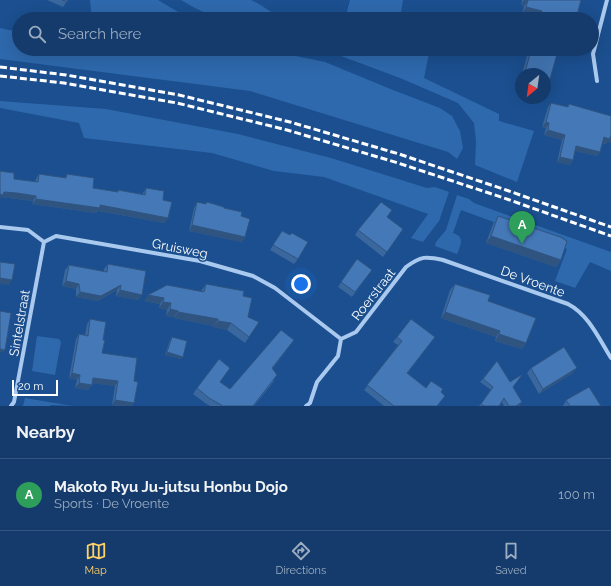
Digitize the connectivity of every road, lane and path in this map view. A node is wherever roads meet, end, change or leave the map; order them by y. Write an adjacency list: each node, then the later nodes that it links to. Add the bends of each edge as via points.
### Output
1 (607, 0): 2 (street)
2 (599, 31)
3 (593, 56): 4 (street)
4 (597, 81)
5 (0, 227): 6 (street, via 28,230)
6 (44, 242): 8 (street, Gruisweg, via 56,236 200,261 253,276 275,288); 11 (street, Sintelstraat, via 14,402)
7 (423, 257): 8 (street, Roerstraat, via 406,267 356,332); 9 (street, De Vroente, via 443,260 568,304 586,318)
8 (341, 339): 10 (street, via 338,356 317,382)
9 (611, 358)
10 (310, 405)
11 (11, 406)

